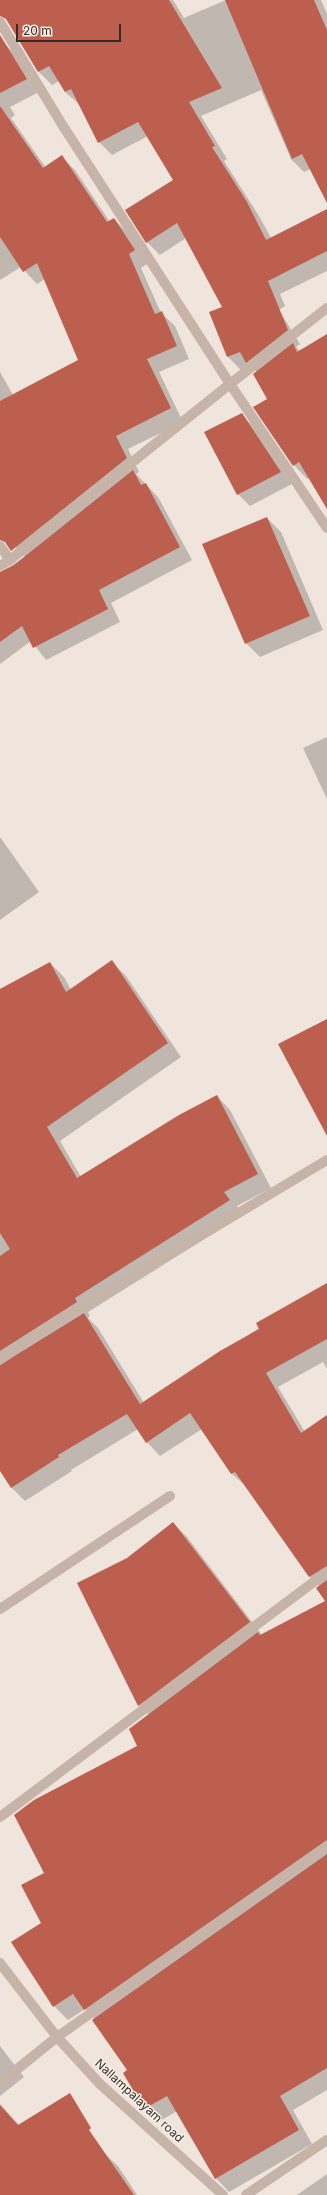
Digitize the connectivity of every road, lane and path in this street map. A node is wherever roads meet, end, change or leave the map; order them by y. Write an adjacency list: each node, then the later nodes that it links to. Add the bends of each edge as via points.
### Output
1 (0, 22): 3 (street, via 63,126)
2 (327, 308): 3 (street)
3 (230, 384): 4 (street); 6 (street)
4 (327, 528)
5 (0, 546): 6 (street)
6 (10, 560): 7 (street)
7 (0, 566)
8 (327, 1160): 9 (street, via 43,1330)
9 (0, 1359)
10 (170, 1496): 12 (street)
11 (327, 1572): 13 (street)
12 (0, 1609)
13 (0, 1817)
14 (327, 1846): 16 (street)
15 (0, 1963): 16 (street, Nallampalayam road)
16 (57, 2037): 17 (street); 19 (street, Nallampalayam road, via 100,2084)
17 (0, 2083)
18 (327, 2140): 20 (street)
19 (223, 2195)
20 (246, 2195)

